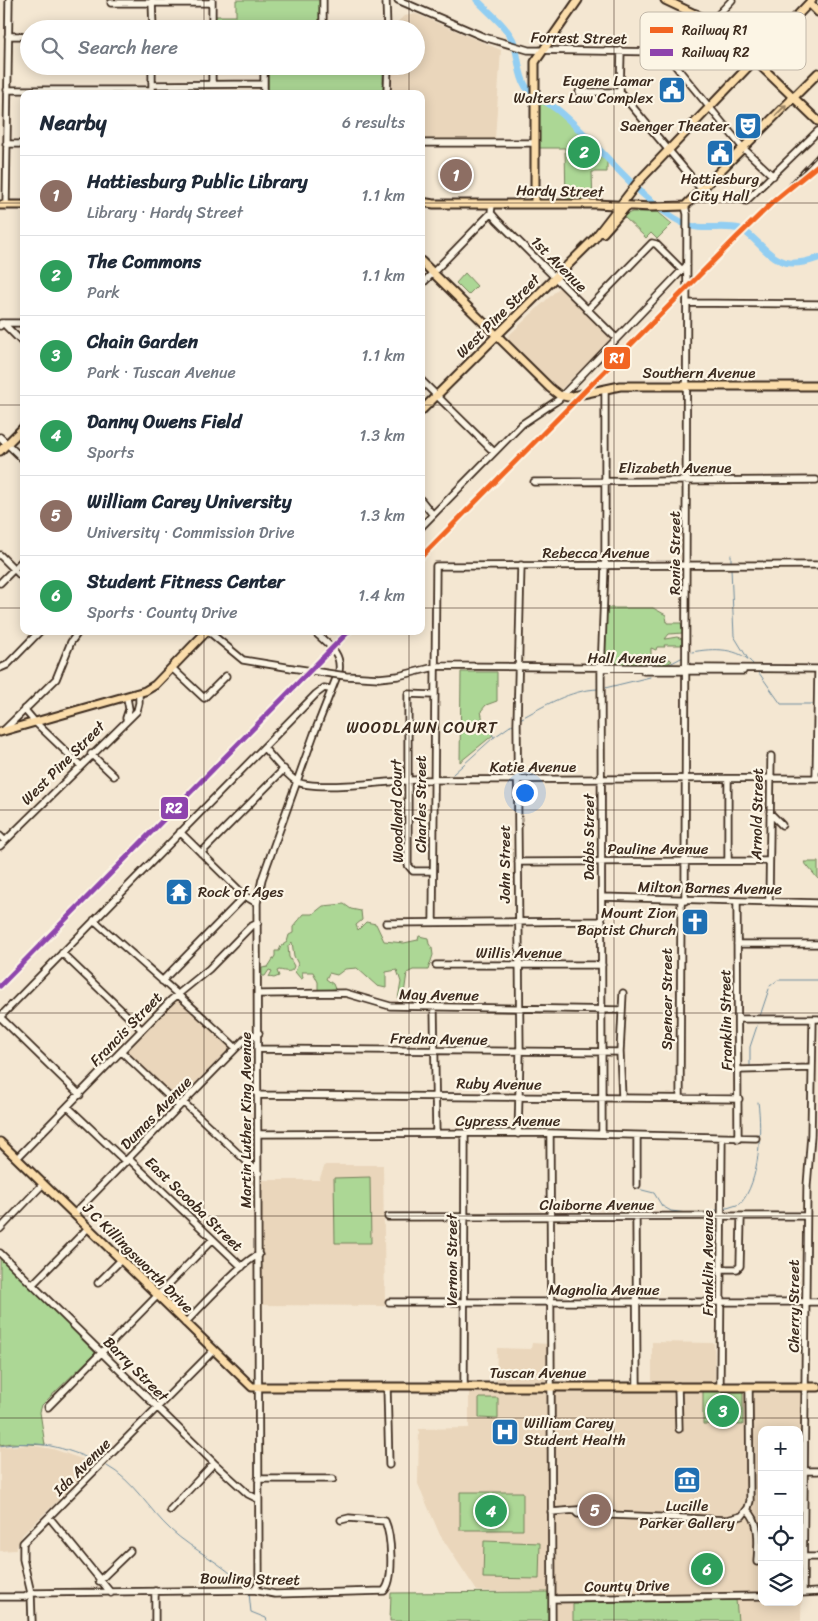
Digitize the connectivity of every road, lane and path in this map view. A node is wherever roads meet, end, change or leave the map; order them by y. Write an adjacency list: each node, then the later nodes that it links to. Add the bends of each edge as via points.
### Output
1 (9, 0): 21 (street)
2 (323, 0): 19 (street)
3 (386, 0): 20 (street)
4 (398, 0): 25 (street, Forrest Street, via 506,46)
5 (578, 0): 25 (main road)
6 (665, 0): 12 (main road)
7 (732, 0): 14 (street)
8 (212, 1): 10 (street); 18 (street)
9 (809, 1): 15 (main road, West Pine Street); 16 (main road)
10 (152, 2): 11 (street); 17 (street)
11 (110, 3)
12 (682, 3): 13 (main road)
13 (695, 12)
14 (721, 12)
15 (799, 12)
16 (818, 12)
17 (153, 20)
18 (212, 20)
19 (323, 20)
20 (387, 20)
21 (8, 36): 22 (street); 35 (street)
22 (20, 36)
23 (621, 51): 24 (street, Forrest Street); 25 (street, Forrest Street); 43 (street)
24 (640, 51)
25 (540, 52): 49 (main road, via 534,66)
26 (680, 70): 45 (street)
27 (744, 70): 45 (main road, West Pine Street)
28 (766, 70): 44 (main road)
29 (818, 73): 44 (main road)
30 (152, 75): 39 (street)
31 (212, 75): 36 (street)
32 (264, 75): 37 (street)
33 (388, 75): 41 (street)
34 (0, 80): 35 (street)
35 (7, 80): 38 (street)
36 (212, 84): 37 (street); 39 (street)
37 (264, 84): 40 (street)
38 (7, 90): 39 (street); 50 (street)
39 (152, 90)
40 (264, 90)
41 (388, 90)
42 (579, 92): 43 (street)
43 (620, 92): 53 (street)
44 (794, 97): 46 (main road); 52 (main road, one-way to 44)
45 (710, 106): 52 (street); 53 (main road, West Pine Street)
46 (818, 121)
47 (818, 132): 54 (street)
48 (425, 143): 49 (street)
49 (535, 143): 61 (main road)
50 (6, 144): 51 (street); 64 (street)
51 (20, 144)
52 (743, 148): 54 (street); 55 (main road)
53 (669, 150): 55 (street); 56 (main road, West Pine Street)
54 (773, 176): 57 (street)
55 (702, 190): 67 (main road)
56 (630, 192): 62 (main road); 66 (main road, West Pine Street); 68 (main road, via 629,202)
57 (746, 201)
58 (425, 203): 59 (main road, Hardy Street)
59 (434, 204): 60 (main road, Hardy Street); 65 (main road, Hardy Street)
60 (492, 204): 61 (main road, Hardy Street); 69 (street)
61 (535, 204): 62 (main road, Hardy Street)
62 (599, 204): 66 (main road, Hardy Street); 70 (main road, via 607,212)
63 (20, 205): 64 (main road)
64 (3, 206)
65 (425, 206)
66 (622, 206): 68 (main road, Hardy Street); 70 (main road, West Pine Street); 71 (main road, West Pine Street, via 615,220)
67 (685, 206): 68 (main road, Hardy Street); 73 (street, Ronie Street)
68 (634, 207)
69 (491, 213): 75 (street); 76 (street, 1st Avenue)
70 (607, 221): 71 (main road, West Pine Street)
71 (594, 239): 76 (main road, West Pine Street)
72 (425, 265): 75 (main road)
73 (687, 265): 74 (street); 78 (street, Ronie Street)
74 (682, 270): 80 (street, via 652,243); 84 (street)
75 (433, 273): 77 (street); 83 (main road)
76 (555, 278): 80 (street, 1st Avenue); 83 (main road, West Pine Street)
77 (425, 281)
78 (688, 303): 79 (street); 87 (street, Ronie Street)
79 (818, 304)
80 (588, 310): 84 (street, 1st Avenue)
81 (20, 323): 82 (street)
82 (1, 324): 85 (street)
83 (498, 336): 90 (main road, West Pine Street); 91 (main road)
84 (616, 338): 91 (street)
85 (20, 341)
86 (425, 384): 90 (street)
87 (687, 386): 88 (main road, Southern Avenue); 89 (main road, Southern Avenue); 101 (street, Ronie Street)
88 (818, 386)
89 (605, 389): 91 (main road, Southern Avenue); 100 (street, Dabbs Street)
90 (437, 395): 92 (main road, West Pine Street); 97 (street)
91 (562, 396): 97 (street, via 522,424)
92 (425, 408)
93 (20, 431): 95 (main road)
94 (0, 437): 95 (street)
95 (7, 444): 96 (main road); 98 (street)
96 (0, 451)
97 (494, 452): 104 (street)
98 (20, 456)
99 (817, 480): 101 (street, Elizabeth Avenue)
100 (605, 481): 101 (street, Elizabeth Avenue); 102 (street, Elizabeth Avenue); 110 (street, Dabbs Street)
101 (688, 481): 111 (street, Ronie Street)
102 (534, 482)
103 (425, 505): 104 (street)
104 (433, 515): 105 (street)
105 (425, 523)
106 (0, 555): 113 (street)
107 (20, 563): 113 (street)
108 (818, 564): 111 (street, Rebecca Avenue)
109 (521, 565): 110 (street, Rebecca Avenue); 112 (street, Rebecca Avenue); 124 (street, John Street)
110 (605, 565): 111 (street, Rebecca Avenue); 125 (street, Dabbs Street)
111 (687, 565): 126 (street, Ronie Street)
112 (436, 566): 123 (street, Charles Street)
113 (14, 569): 114 (street); 115 (street)
114 (20, 575)
115 (0, 583)
116 (36, 635): 121 (street, via 7,665)
117 (76, 635): 136 (street, via 59,675)
118 (204, 635): 122 (main road)
119 (213, 635): 123 (street, Hall Avenue, bridge, via 243,660 264,665 379,678)
120 (319, 635): 129 (street, Martin Luther King Avenue, via 338,655 340,662)
121 (0, 668)
122 (172, 668): 128 (street, via 204,698); 132 (main road, via 152,687)
123 (435, 668): 124 (street, Hall Avenue); 133 (street, Charles Street)
124 (519, 668): 125 (street, Hall Avenue); 151 (street, John Street)
125 (601, 669): 126 (street, Hall Avenue); 152 (street, Dabbs Street)
126 (687, 669): 127 (street, Hall Avenue); 153 (street, Ronie Street)
127 (818, 670): 135 (street)
128 (226, 676)
129 (336, 677): 130 (street); 131 (street, Martin Luther King Avenue)
130 (320, 690): 131 (street); 140 (street)
131 (330, 690): 154 (street, Martin Luther King Avenue)
132 (139, 694): 134 (main road); 137 (street, West Pine Street, via 138,708)
133 (434, 695): 149 (street, Woodland Court, via 408,694); 150 (street, Charles Street)
134 (127, 698): 137 (street, West Pine Street); 138 (main road)
135 (817, 705): 146 (street)
136 (24, 709): 138 (street); 139 (street)
137 (126, 720): 141 (street, West Pine Street)
138 (35, 722): 139 (main road); 143 (street)
139 (1, 732)
140 (264, 748): 144 (street); 157 (street)
141 (91, 754): 143 (street, West Pine Street); 145 (street)
142 (771, 756): 148 (street, Arnold Street)
143 (80, 765): 159 (street, West Pine Street)
144 (284, 769): 154 (street); 161 (street)
145 (114, 776)
146 (817, 778): 148 (street, Katie Avenue)
147 (728, 779): 148 (street, Katie Avenue); 153 (street, Katie Avenue); 162 (street)
148 (771, 779): 155 (street, Arnold Street)
149 (409, 780): 150 (street, Katie Avenue); 154 (street, Katie Avenue, via 369,785); 167 (street, Woodland Court, via 408,865 413,871)
150 (434, 780): 151 (street, Katie Avenue); 167 (street, Charles Street)
151 (517, 780): 152 (street, Katie Avenue); 164 (street, John Street)
152 (602, 780): 153 (street, Katie Avenue); 165 (street, Dabbs Street)
153 (686, 780): 166 (street, Ronie Street)
154 (297, 782): 173 (street, Martin Luther King Avenue, via 262,879)
155 (770, 813): 156 (street); 163 (street, Arnold Street)
156 (782, 825)
157 (180, 832): 161 (street); 175 (street)
158 (0, 836): 159 (street)
159 (5, 841): 160 (street, West Pine Street)
160 (0, 846)
161 (201, 853): 168 (street)
162 (728, 861): 163 (street, Pauline Avenue); 166 (street, Pauline Avenue)
163 (768, 861): 172 (street, Arnold Street)
164 (518, 862): 165 (street, Pauline Avenue); 176 (street, John Street)
165 (602, 862): 166 (street, Pauline Avenue); 169 (street, Dabbs Street)
166 (686, 862): 170 (street, Ronie Street)
167 (433, 871): 178 (street, Charles Street)
168 (245, 896): 173 (street); 187 (street)
169 (602, 897): 170 (street, Milton Barnes Avenue); 177 (street, Dabbs Street)
170 (683, 900): 171 (street, Milton Barnes Avenue); 215 (street, Spencer Street)
171 (737, 901): 172 (street, Milton Barnes Avenue); 181 (street, Franklin Street)
172 (769, 902): 174 (street, Milton Barnes Avenue)
173 (258, 903): 179 (street, Martin Luther King Avenue)
174 (818, 903)
175 (94, 920): 183 (street); 187 (street)
176 (518, 921): 177 (street); 178 (street); 185 (street, John Street)
177 (602, 921): 186 (street, Dabbs Street)
178 (433, 922): 180 (street)
179 (258, 923): 189 (street, Francis Street); 190 (street, Martin Luther King Avenue)
180 (386, 923)
181 (737, 944): 182 (street); 196 (street, Franklin Street)
182 (818, 944)
183 (62, 953): 195 (street); 198 (street)
184 (436, 965): 185 (street, Willis Avenue)
185 (518, 965): 186 (street, Willis Avenue); 192 (street, John Street)
186 (602, 965): 193 (street, Dabbs Street)
187 (162, 981): 189 (street)
188 (623, 993): 194 (street)
189 (179, 994): 198 (street, Francis Street); 200 (street)
190 (259, 994): 191 (street, May Avenue, via 346,993 390,1006); 199 (street, Martin Luther King Avenue)
191 (434, 1008): 192 (street, May Avenue); 203 (street)
192 (520, 1009): 193 (street, May Avenue); 206 (street, John Street)
193 (602, 1010): 194 (street, May Avenue); 204 (street, Dabbs Street)
194 (621, 1010): 205 (street)
195 (0, 1017): 209 (street)
196 (738, 1019): 197 (street); 208 (street, Franklin Street)
197 (815, 1019): 207 (street, Cherry Street)
198 (142, 1030): 202 (street, Francis Street)
199 (258, 1033): 200 (street, Dumas Avenue, via 250,1035); 201 (street, Martin Luther King Avenue)
200 (236, 1048): 217 (street, Dumas Avenue)
201 (258, 1049): 203 (street, Fredna Avenue); 210 (street, Martin Luther King Avenue)
202 (122, 1052): 209 (street, Francis Street); 217 (street)
203 (434, 1052): 206 (street, Fredna Avenue); 211 (street)
204 (602, 1052): 205 (street, Fredna Avenue); 206 (street, Fredna Avenue); 214 (street, Dabbs Street)
205 (620, 1052): 213 (street)
206 (520, 1053): 212 (street, John Street)
207 (812, 1068): 208 (street); 225 (street, Cherry Street)
208 (739, 1070): 216 (street, Franklin Street)
209 (80, 1095): 218 (street, Francis Street)
210 (259, 1095): 211 (street, Ruby Avenue); 221 (street, Martin Luther King Avenue)
211 (435, 1096): 212 (street, Ruby Avenue); 219 (street)
212 (518, 1097): 214 (street, Ruby Avenue); 222 (street, John Street)
213 (622, 1097): 214 (street, Ruby Avenue); 215 (street, Ruby Avenue)
214 (602, 1098): 224 (street, Dabbs Street)
215 (680, 1098): 216 (street, Ruby Avenue)
216 (739, 1099): 228 (street, Franklin Street)
217 (181, 1104): 233 (street, Dumas Avenue); 234 (street)
218 (68, 1107): 232 (street, Francis Street); 233 (street, East Scooba Street)
219 (436, 1133): 220 (street, Cypress Avenue); 221 (street, Cypress Avenue)
220 (465, 1133): 222 (street, Cypress Avenue); 241 (street, Vernon Street)
221 (258, 1134): 234 (street, Martin Luther King Avenue)
222 (518, 1134): 223 (street, Cypress Avenue)
223 (550, 1134): 224 (street, Cypress Avenue); 244 (street)
224 (602, 1134): 227 (street, Cypress Avenue)
225 (810, 1135): 226 (street); 239 (street, Cherry Street)
226 (818, 1135)
227 (637, 1136): 230 (street, Cypress Avenue); 236 (street)
228 (738, 1138): 229 (street, Cypress Avenue); 230 (street, Cypress Avenue)
229 (756, 1138)
230 (722, 1139): 243 (street, Franklin Avenue)
231 (0, 1142): 232 (main road, J C Killingsworth Drive)
232 (17, 1158): 235 (main road, J C Killingsworth Drive)
233 (127, 1161): 237 (street, Dumas Avenue); 247 (street, East Scooba Street)
234 (259, 1173): 249 (street, Martin Luther King Avenue)
235 (43, 1184): 237 (main road, J C Killingsworth Drive); 246 (street)
236 (637, 1184)
237 (74, 1214): 245 (main road, J C Killingsworth Drive)
238 (741, 1216): 239 (street, Claiborne Avenue); 243 (street, Claiborne Avenue); 252 (street, via 740,1266 738,1269)
239 (806, 1216): 258 (street, Cherry Street)
240 (388, 1217): 241 (street, Claiborne Avenue)
241 (465, 1217): 244 (street, Claiborne Avenue); 260 (street, Vernon Street)
242 (636, 1217): 243 (street, Claiborne Avenue); 244 (street, Claiborne Avenue); 262 (street)
243 (720, 1217): 252 (street, Franklin Avenue)
244 (552, 1218): 261 (street)
245 (88, 1228): 250 (main road, J C Killingsworth Drive); 254 (street)
246 (0, 1230)
247 (212, 1240): 251 (street, East Scooba Street); 255 (street)
248 (0, 1253): 254 (street, Barry Street)
249 (259, 1255): 251 (street); 275 (street, Martin Luther King Avenue)
250 (121, 1260): 253 (street); 255 (main road, J C Killingsworth Drive)
251 (242, 1267): 263 (street)
252 (720, 1269): 257 (street, Franklin Avenue)
253 (98, 1283)
254 (33, 1284): 265 (street, Barry Street)
255 (158, 1296): 263 (main road, J C Killingsworth Drive); 265 (street)
256 (389, 1302): 260 (street, Magnolia Avenue)
257 (720, 1302): 258 (street, Magnolia Avenue); 262 (street, Magnolia Avenue); 271 (street, Franklin Avenue)
258 (806, 1302): 259 (street, Magnolia Avenue); 273 (street, Cherry Street)
259 (818, 1302)
260 (465, 1303): 261 (street, Magnolia Avenue); 268 (street, Vernon Street)
261 (551, 1303): 262 (street, Magnolia Avenue); 269 (street)
262 (636, 1303): 270 (street)
263 (184, 1323): 264 (main road, J C Killingsworth Drive)
264 (213, 1351): 275 (main road, J C Killingsworth Drive, via 248,1385); 277 (street, Ida Avenue)
265 (102, 1353): 276 (street); 277 (street, Barry Street)
266 (678, 1386): 270 (main road, Tuscan Avenue); 271 (main road, Tuscan Avenue); 278 (street)
267 (387, 1387): 268 (main road, Tuscan Avenue); 275 (main road, Tuscan Avenue); 280 (street)
268 (464, 1387): 269 (main road, Tuscan Avenue)
269 (551, 1387): 270 (main road, Tuscan Avenue); 288 (street)
270 (637, 1387)
271 (720, 1387): 272 (main road, Tuscan Avenue)
272 (749, 1387): 273 (main road, Tuscan Avenue); 287 (street, via 750,1501)
273 (806, 1387): 274 (main road, Tuscan Avenue); 281 (street, Cherry Street)
274 (818, 1387)
275 (259, 1388): 283 (street, Martin Luther King Avenue)
276 (48, 1407)
277 (158, 1408): 279 (street, Barry Street); 290 (street, Ida Avenue)
278 (679, 1429)
279 (214, 1463): 285 (street, Barry Street); 286 (street)
280 (389, 1464)
281 (804, 1471): 282 (street); 289 (street, Cherry Street)
282 (818, 1471)
283 (258, 1479): 284 (street); 285 (street, Martin Luther King Avenue)
284 (333, 1479)
285 (258, 1499): 297 (street, Martin Luther King Avenue, via 259,1582)
286 (170, 1510)
287 (747, 1510): 288 (street, via 735,1519 717,1520 594,1512 590,1509); 295 (street, via 757,1532)
288 (551, 1512): 305 (street)
289 (803, 1516)
290 (49, 1517): 296 (street); 300 (street, Ida Avenue, via 23,1543 23,1559)
291 (341, 1520): 297 (street, Bowling Street, via 385,1521 391,1555 387,1589 377,1592 293,1593)
292 (130, 1551): 296 (street)
293 (803, 1557): 294 (street)
294 (818, 1557)
295 (757, 1562)
296 (99, 1581): 301 (street)
297 (254, 1590): 298 (street, Bowling Street)
298 (155, 1591): 301 (street, Bowling Street); 307 (street)
299 (818, 1592): 302 (street)
300 (32, 1593): 301 (street, Bowling Street); 304 (street, Bowling Street, via 25,1597); 306 (street, Ida Avenue)
301 (111, 1593)
302 (803, 1593)
303 (758, 1596): 305 (street, County Drive)
304 (0, 1597)
305 (552, 1599): 308 (street)
306 (32, 1621)
307 (155, 1621)
308 (552, 1621)

